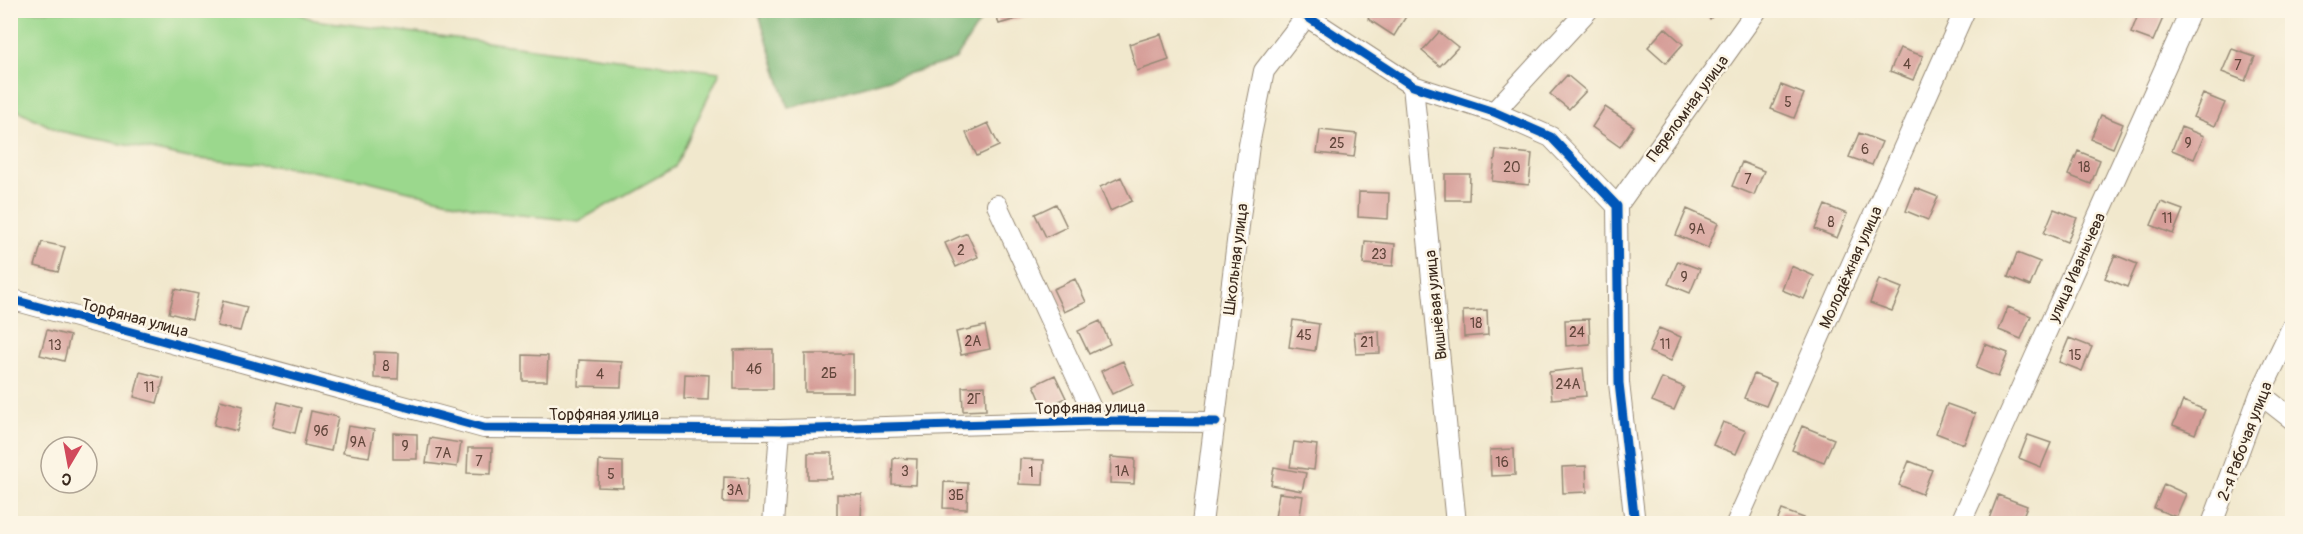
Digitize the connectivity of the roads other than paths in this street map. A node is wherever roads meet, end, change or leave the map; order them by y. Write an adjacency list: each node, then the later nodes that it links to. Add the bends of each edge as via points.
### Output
1 (1588, 10): 7 (street)
2 (1757, 10): 9 (street, Переломная улица)
3 (1965, 10): 21 (street, Молодёжная улица)
4 (2191, 10): 22 (street, улица Иванычева)
5 (1308, 13): 6 (street); 15 (street, Школьная улица, via 1264,71 1249,145)
6 (1413, 87): 7 (street); 19 (street, Вишнёвая улица)
7 (1494, 112): 9 (street, via 1551,137)
8 (997, 205): 14 (street)
9 (1617, 206): 20 (street, via 1619,383)
10 (10, 299): 16 (street, Торфяная улица, via 484,428)
11 (2292, 327): 12 (street, 2-я Рабочая улица)
12 (2260, 394): 13 (street); 23 (street, 2-я Рабочая улица)
13 (2292, 419)
14 (1097, 421): 15 (street, Торфяная улица); 16 (street, Торфяная улица)
15 (1216, 422): 18 (street, Школьная улица)
16 (780, 430): 17 (street)
17 (773, 524)
18 (1202, 524)
19 (1456, 524)
20 (1635, 524)
21 (1736, 524)
22 (1960, 524)
23 (2212, 524)

